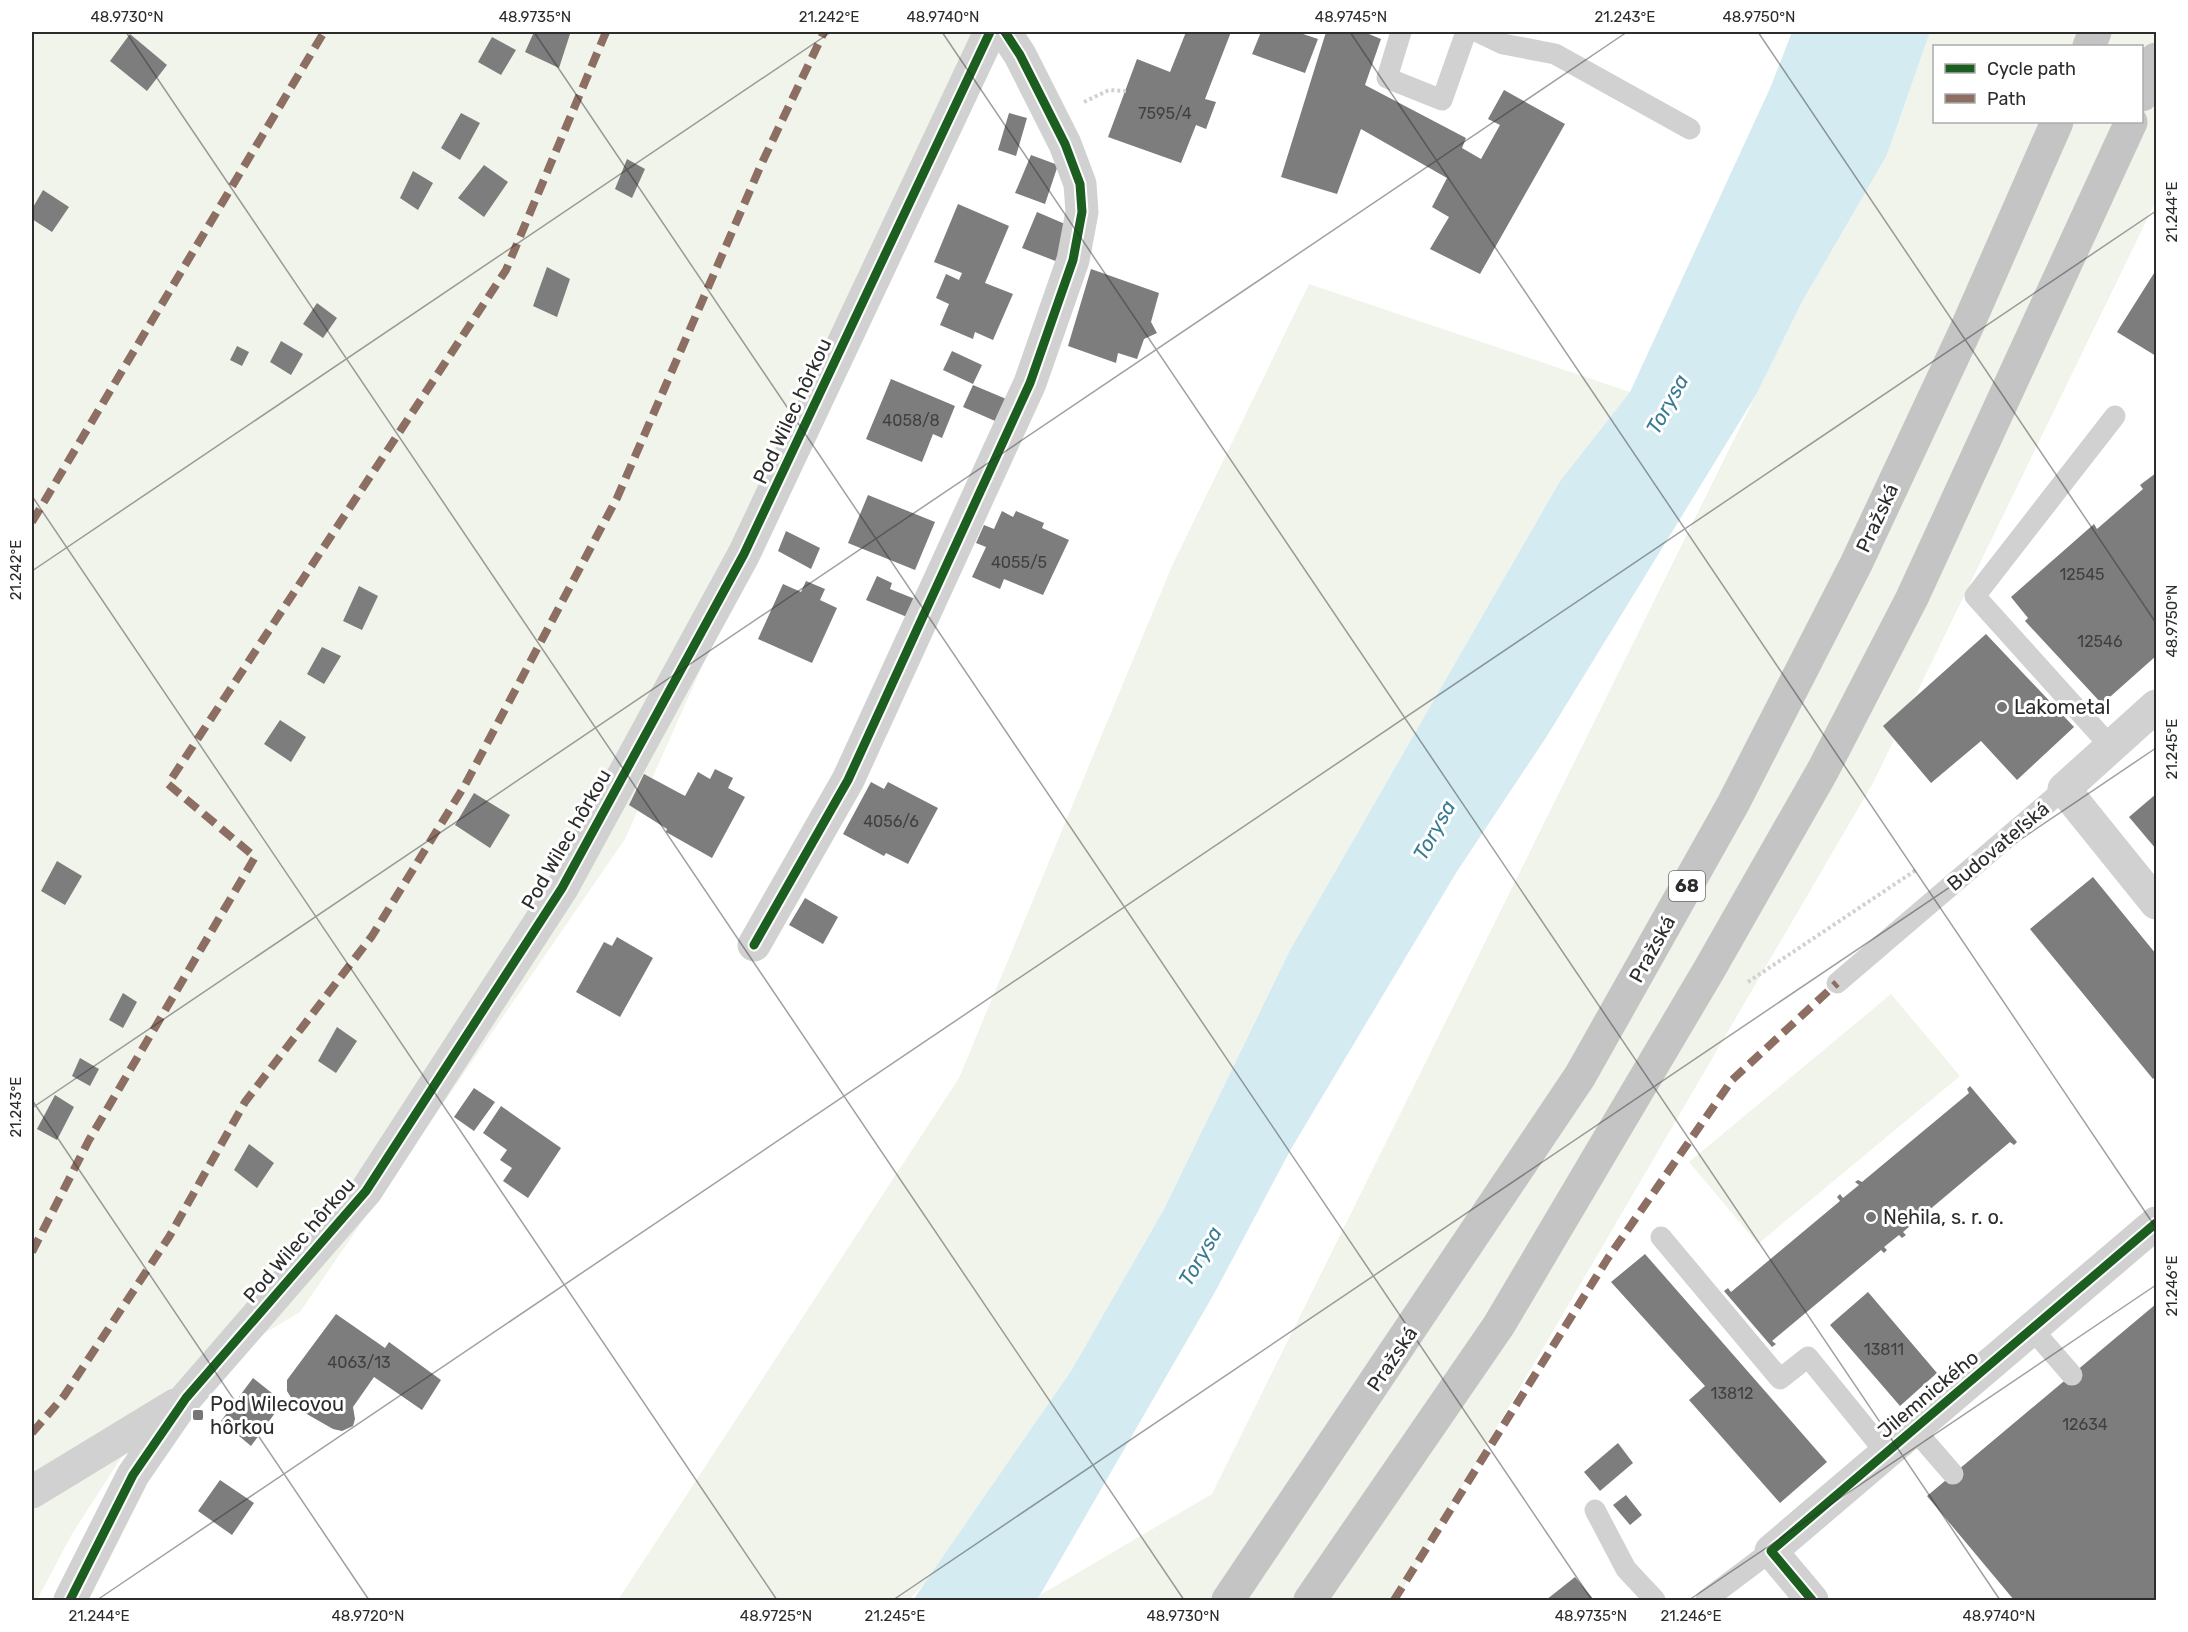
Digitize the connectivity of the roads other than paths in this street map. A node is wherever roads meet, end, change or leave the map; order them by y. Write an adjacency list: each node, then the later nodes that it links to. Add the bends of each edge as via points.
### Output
1 (990, 32): 22 (street, Pod Wilec hôrkou, via 744,554 562,888 366,1191)
2 (1005, 32): 16 (street, via 1061,137 1080,184 1082,212 1073,260 1030,383 848,780)
3 (1401, 32): 4 (lane, via 1387,78 1442,100)
4 (1466, 32)
5 (1478, 32): 10 (lane, via 1503,44 1555,54)
6 (2157, 59): 7 (main road)
7 (2143, 93)
8 (2057, 123): 30 (main road, Pražská / 68, via 1856,564 1733,804 1580,1076)
9 (2131, 123): 31 (main road, via 1912,598 1823,770 1499,1325)
10 (1690, 129)
11 (2115, 416): 13 (lane, via 1975,596)
12 (2157, 706): 13 (street, Budovateľská)
13 (2111, 747): 14 (street, Budovateľská)
14 (2064, 789): 15 (street); 17 (lane, Budovateľská)
15 (2157, 903)
16 (754, 945)
17 (1837, 983)
18 (2157, 1223): 20 (street, Jilemnického)
19 (1661, 1237): 24 (lane, via 1780,1379 1808,1357)
20 (2032, 1329): 21 (lane); 23 (street, Jilemnického)
21 (2072, 1375)
22 (186, 1398): 26 (street, Pod Wilec hôrkou); 29 (street, Pod Wilec hôrkou, via 133,1475)
23 (1914, 1429): 24 (street, Jilemnického); 25 (lane)
24 (1886, 1453): 28 (street, Jilemnického)
25 (1953, 1474)
26 (32, 1492)
27 (1595, 1510): 32 (lane, via 1626,1569)
28 (1771, 1551): 33 (lane); 34 (street)
29 (70, 1600)
30 (1228, 1600)
31 (1310, 1600)
32 (1655, 1600)
33 (1706, 1600)
34 (1812, 1600)

